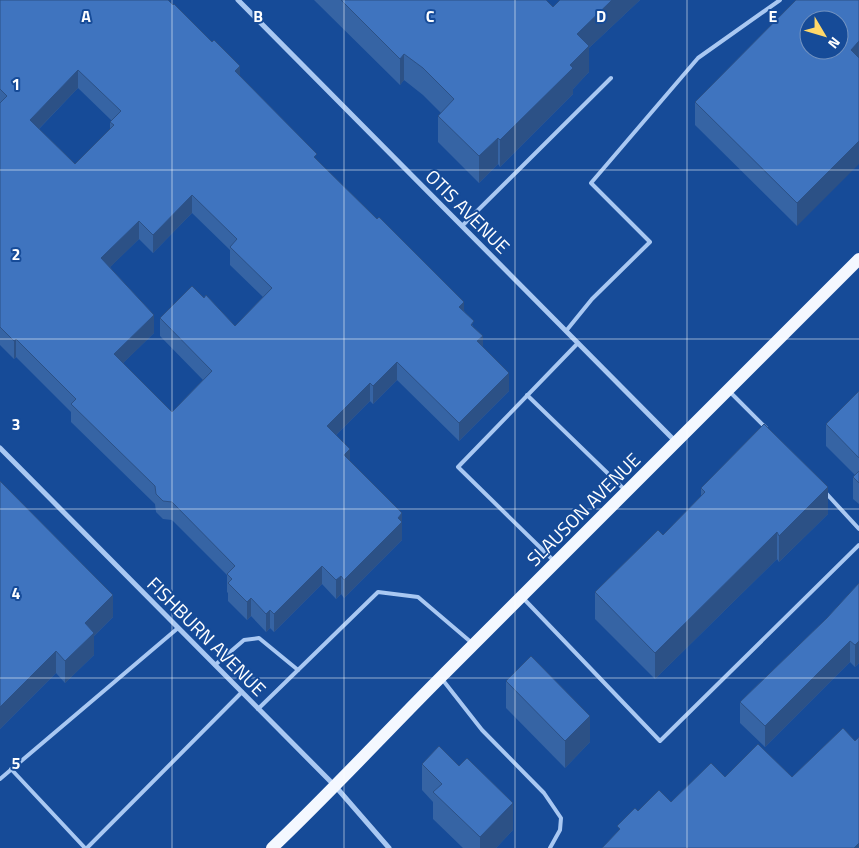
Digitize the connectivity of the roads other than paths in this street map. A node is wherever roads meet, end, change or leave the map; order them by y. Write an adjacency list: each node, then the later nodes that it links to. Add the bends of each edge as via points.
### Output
1 (238, 0): 4 (street, OTIS AVENUE)
2 (780, 0): 6 (lane, via 698,58 591,183 650,242 592,299)
3 (611, 78): 4 (lane)
4 (462, 226): 6 (street, OTIS AVENUE)
5 (859, 258): 8 (main road, SLAUSON AVENUE)
6 (566, 331): 7 (street, OTIS AVENUE)
7 (578, 343): 9 (lane); 11 (street, OTIS AVENUE)
8 (728, 390): 10 (lane); 11 (main road, SLAUSON AVENUE)
9 (527, 395): 14 (lane); 17 (lane, via 458,467)
10 (770, 431)
11 (677, 443): 14 (main road, SLAUSON AVENUE)
12 (0, 448): 19 (street, FISHBURN AVENUE)
13 (821, 487): 15 (lane)
14 (626, 492): 17 (main road, SLAUSON AVENUE)
15 (859, 529)
16 (859, 545): 18 (lane, via 660,741)
17 (556, 563): 18 (main road, SLAUSON AVENUE)
18 (522, 596): 20 (main road, SLAUSON AVENUE)
19 (178, 628): 21 (street, FISHBURN AVENUE); 26 (lane)
20 (473, 645): 22 (lane, via 418,597 378,592); 23 (main road, SLAUSON AVENUE)
21 (215, 665): 22 (lane, via 244,640 260,638); 24 (street, FISHBURN AVENUE)
22 (298, 670): 25 (lane)
23 (440, 678): 28 (main road, SLAUSON AVENUE); 32 (lane, via 482,730 544,794 561,818 560,830)
24 (242, 692): 25 (street, FISHBURN AVENUE); 29 (lane)
25 (258, 709): 28 (street, FISHBURN AVENUE)
26 (11, 769): 27 (lane); 29 (lane)
27 (0, 780)
28 (336, 788): 30 (main road, SLAUSON AVENUE); 31 (street, FISHBURN AVENUE)
29 (86, 848)
30 (272, 848)
31 (389, 848)
32 (550, 848)

